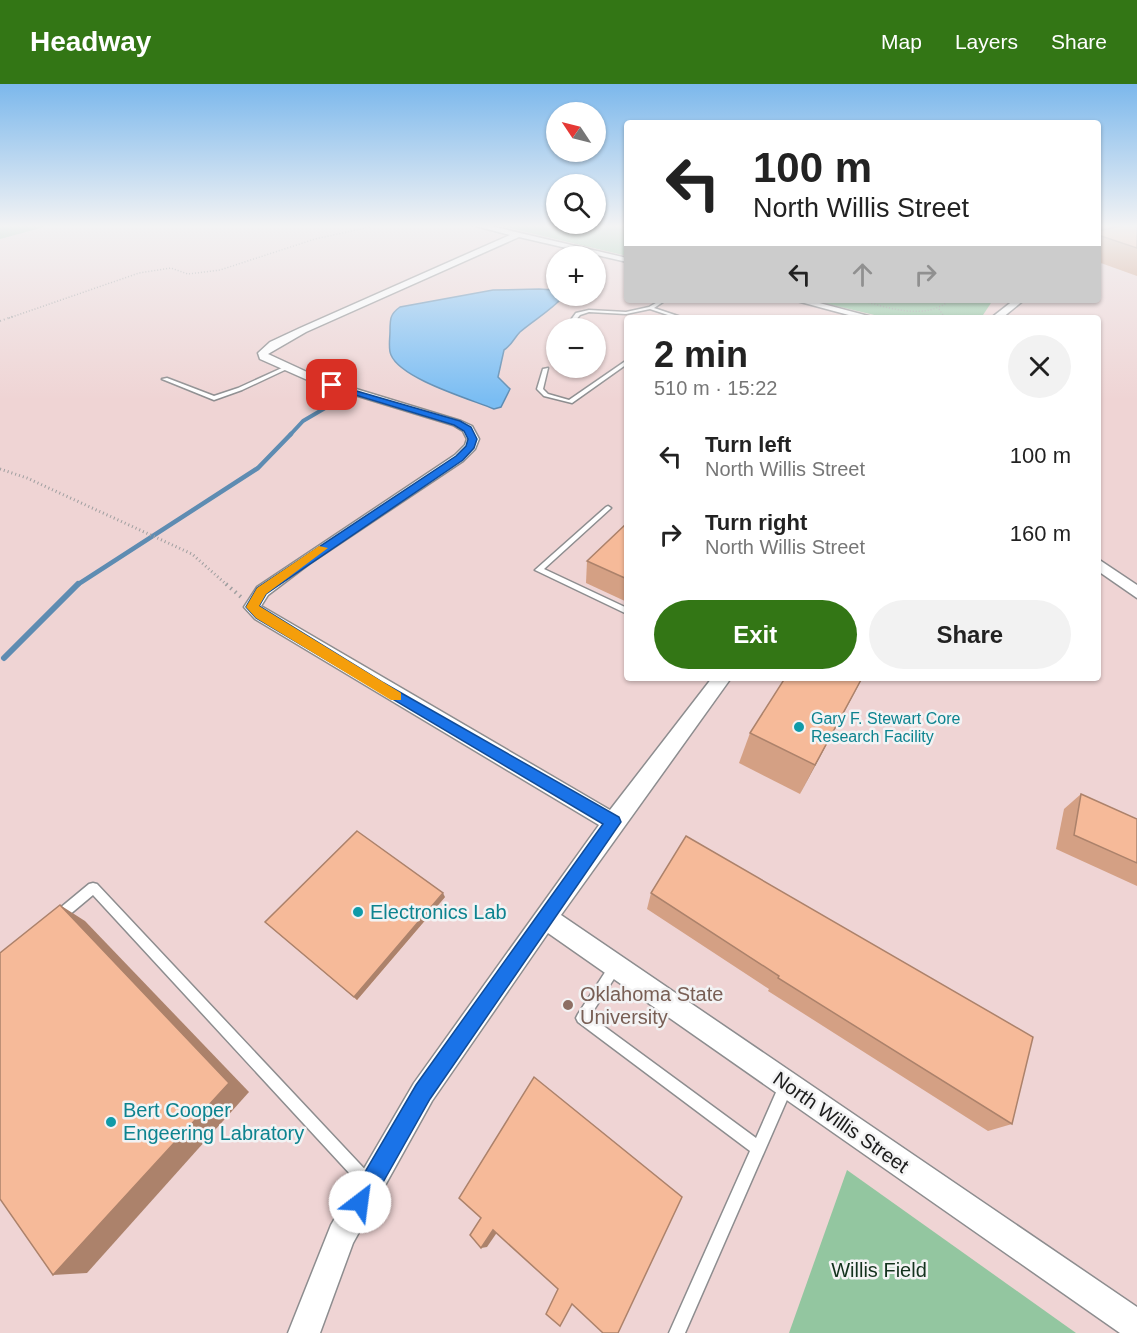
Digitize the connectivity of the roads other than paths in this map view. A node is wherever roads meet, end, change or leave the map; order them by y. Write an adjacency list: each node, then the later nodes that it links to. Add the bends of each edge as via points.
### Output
1 (409, 283): 11 (street, via 284,339 263,353)
2 (659, 303): 5 (lane)
3 (809, 303): 7 (street)
4 (1016, 303): 8 (street)
5 (650, 308): 6 (lane); 9 (lane, via 626,313 582,312)
6 (672, 315)
7 (859, 315)
8 (1000, 315)
9 (572, 318)
10 (624, 364): 13 (lane)
11 (286, 368): 15 (lane, via 214,398); 21 (street, via 457,423 468,429 473,439 459,458 262,591 252,607 378,686)
12 (546, 369): 14 (lane, via 540,389 546,395 570,402)
13 (606, 377)
14 (604, 378)
15 (165, 379)
16 (608, 508): 19 (lane, via 539,570)
17 (1101, 566): 18 (street)
18 (1137, 593)
19 (624, 610)
20 (720, 681): 21 (street)
21 (613, 822): 22 (street)
22 (546, 918): 24 (street, North Willis Street); 27 (street, via 423,1092)
23 (47, 925): 27 (lane, via 93,888)
24 (616, 966): 25 (street, North Willis Street); 26 (lane, via 582,1018)
25 (787, 1084): 26 (lane); 28 (street, North Willis Street)
26 (758, 1148): 30 (lane)
27 (369, 1185): 29 (street, via 341,1234)
28 (1137, 1326)
29 (304, 1333)
30 (677, 1333)

